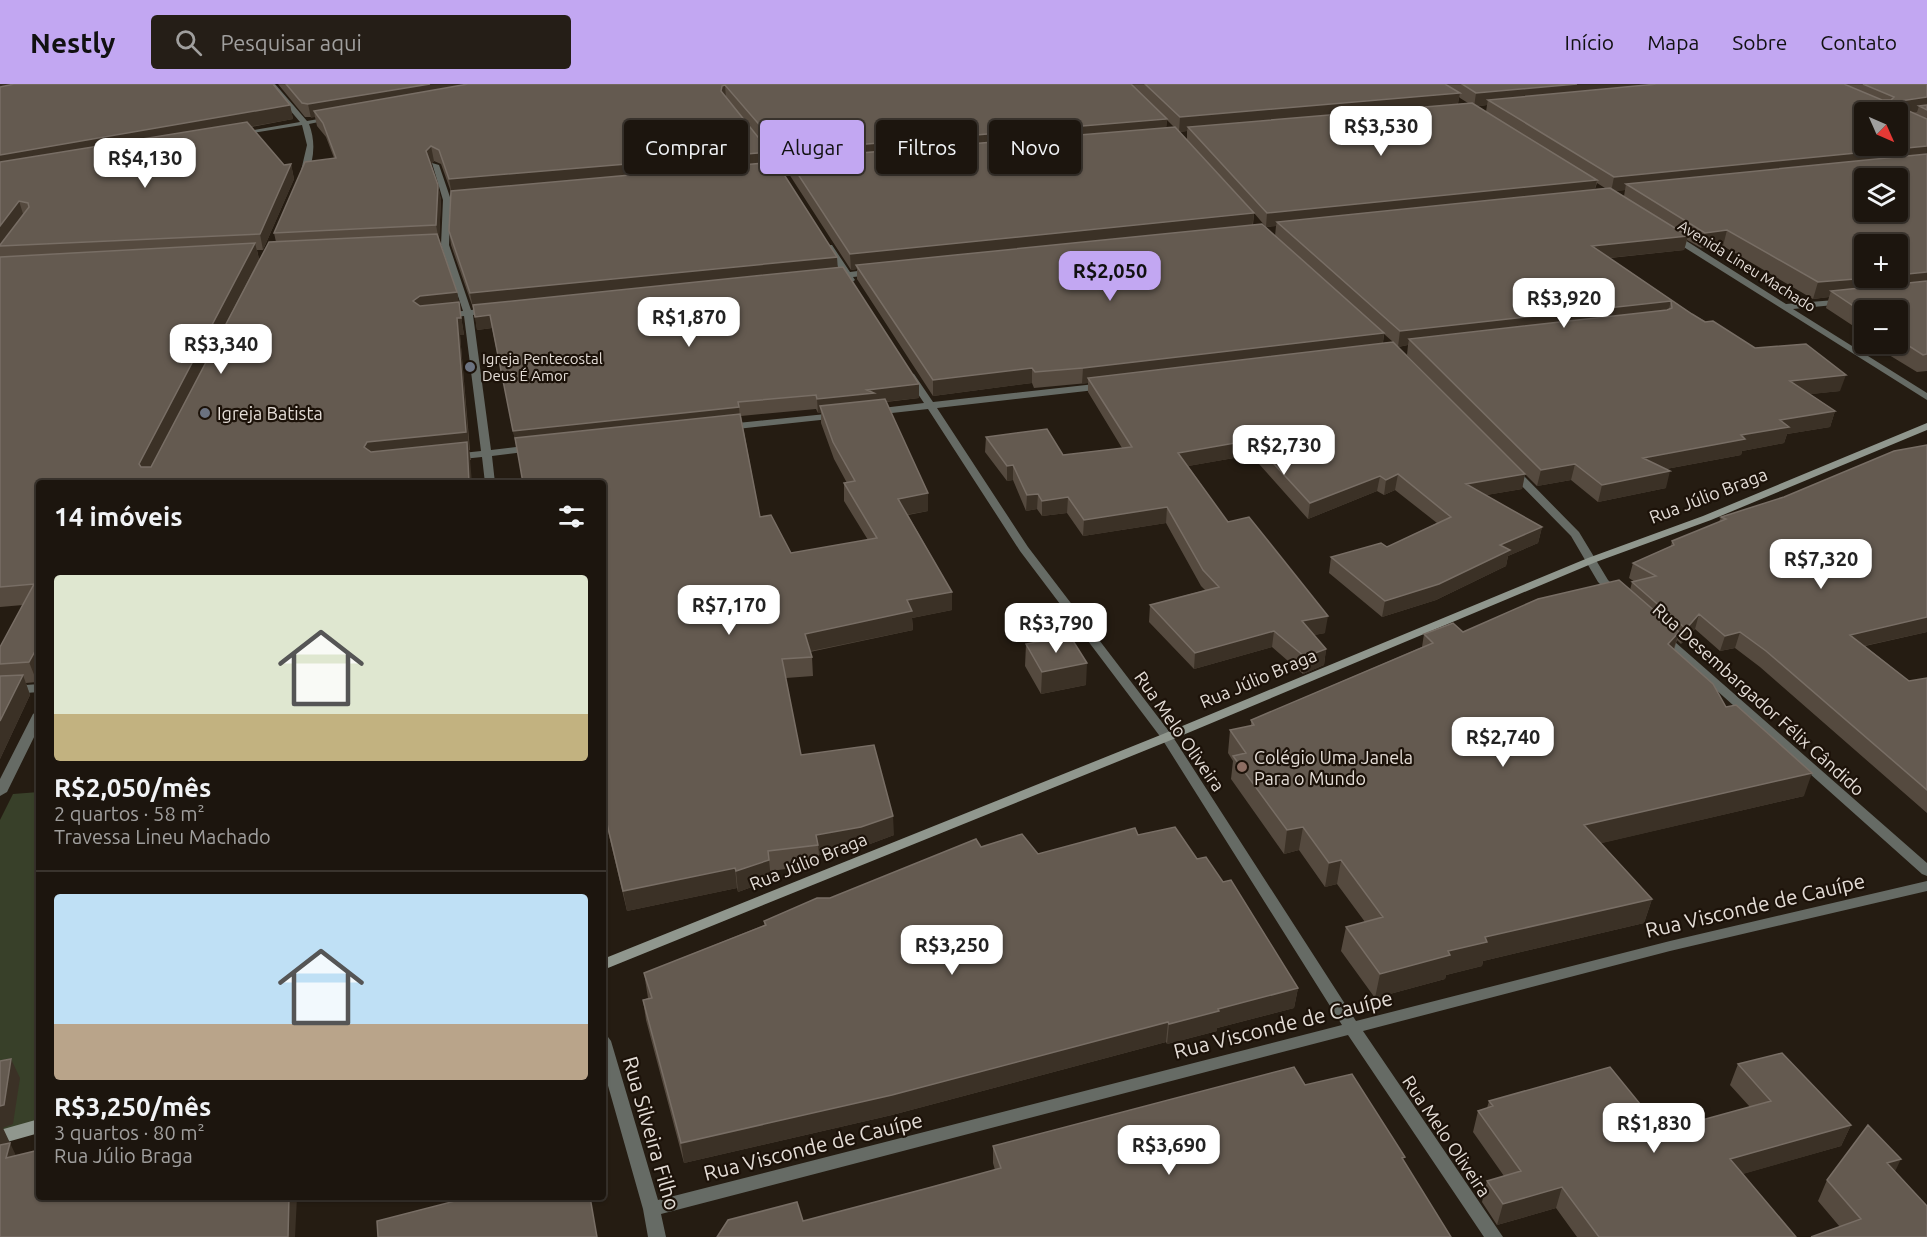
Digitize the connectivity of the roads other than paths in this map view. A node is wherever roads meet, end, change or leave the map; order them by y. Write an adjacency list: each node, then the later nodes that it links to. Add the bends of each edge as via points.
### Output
1 (271, 84): 3 (street)
2 (339, 117): 3 (street)
3 (305, 123): 4 (street); 8 (street, via 312,153)
4 (235, 134)
5 (435, 165): 10 (street)
6 (756, 172): 7 (street)
7 (760, 172)
8 (298, 188)
9 (459, 199): 10 (street)
10 (447, 200): 13 (street)
11 (1668, 234): 20 (street, Avenida Lineu Machado)
12 (823, 236): 16 (street)
13 (445, 245): 14 (street); 22 (street)
14 (434, 246)
15 (883, 271): 16 (street)
16 (847, 274): 17 (street); 18 (street)
17 (823, 277)
18 (860, 295)
19 (1858, 299): 20 (street)
20 (1785, 307): 26 (street, Avenida Lineu Machado)
21 (503, 309): 22 (street)
22 (468, 313): 23 (street); 33 (street)
23 (435, 316)
24 (905, 366): 27 (street, Rua Melo Oliveira)
25 (1116, 385): 27 (street)
26 (1927, 397)
27 (930, 406): 28 (street); 43 (street, Rua Melo Oliveira, via 1024,549)
28 (861, 413)
29 (849, 415): 30 (street)
30 (721, 428)
31 (1924, 430): 37 (street, Rua Júlio Braga, via 1707,519)
32 (544, 447): 33 (street)
33 (485, 453): 34 (street); 36 (street)
34 (439, 458)
35 (1502, 460): 37 (street, Rua Desembargador Félix Cândido, via 1575,534)
36 (490, 480)
37 (1592, 560): 38 (street, Rua Desembargador Félix Cândido, via 1604,582); 43 (street, Rua Júlio Braga)
38 (1628, 607)
39 (1655, 630): 45 (street, Rua Desembargador Félix Cândido)
40 (36, 688): 41 (street)
41 (0, 691)
42 (36, 720): 44 (street)
43 (1167, 737): 47 (street, Rua Júlio Braga); 48 (street, Rua Melo Oliveira)
44 (0, 792)
45 (1927, 872)
46 (1927, 886): 48 (street, Rua Visconde de Cauípe, via 1670,946)
47 (606, 964)
48 (1352, 1028): 52 (street, Rua Visconde de Cauípe); 54 (street, Rua Melo Oliveira)
49 (606, 1051): 52 (street, Rua Silveira Filho)
50 (36, 1127): 51 (street)
51 (0, 1137)
52 (652, 1209): 53 (street, Rua Silveira Filho)
53 (657, 1237)
54 (1494, 1237)

